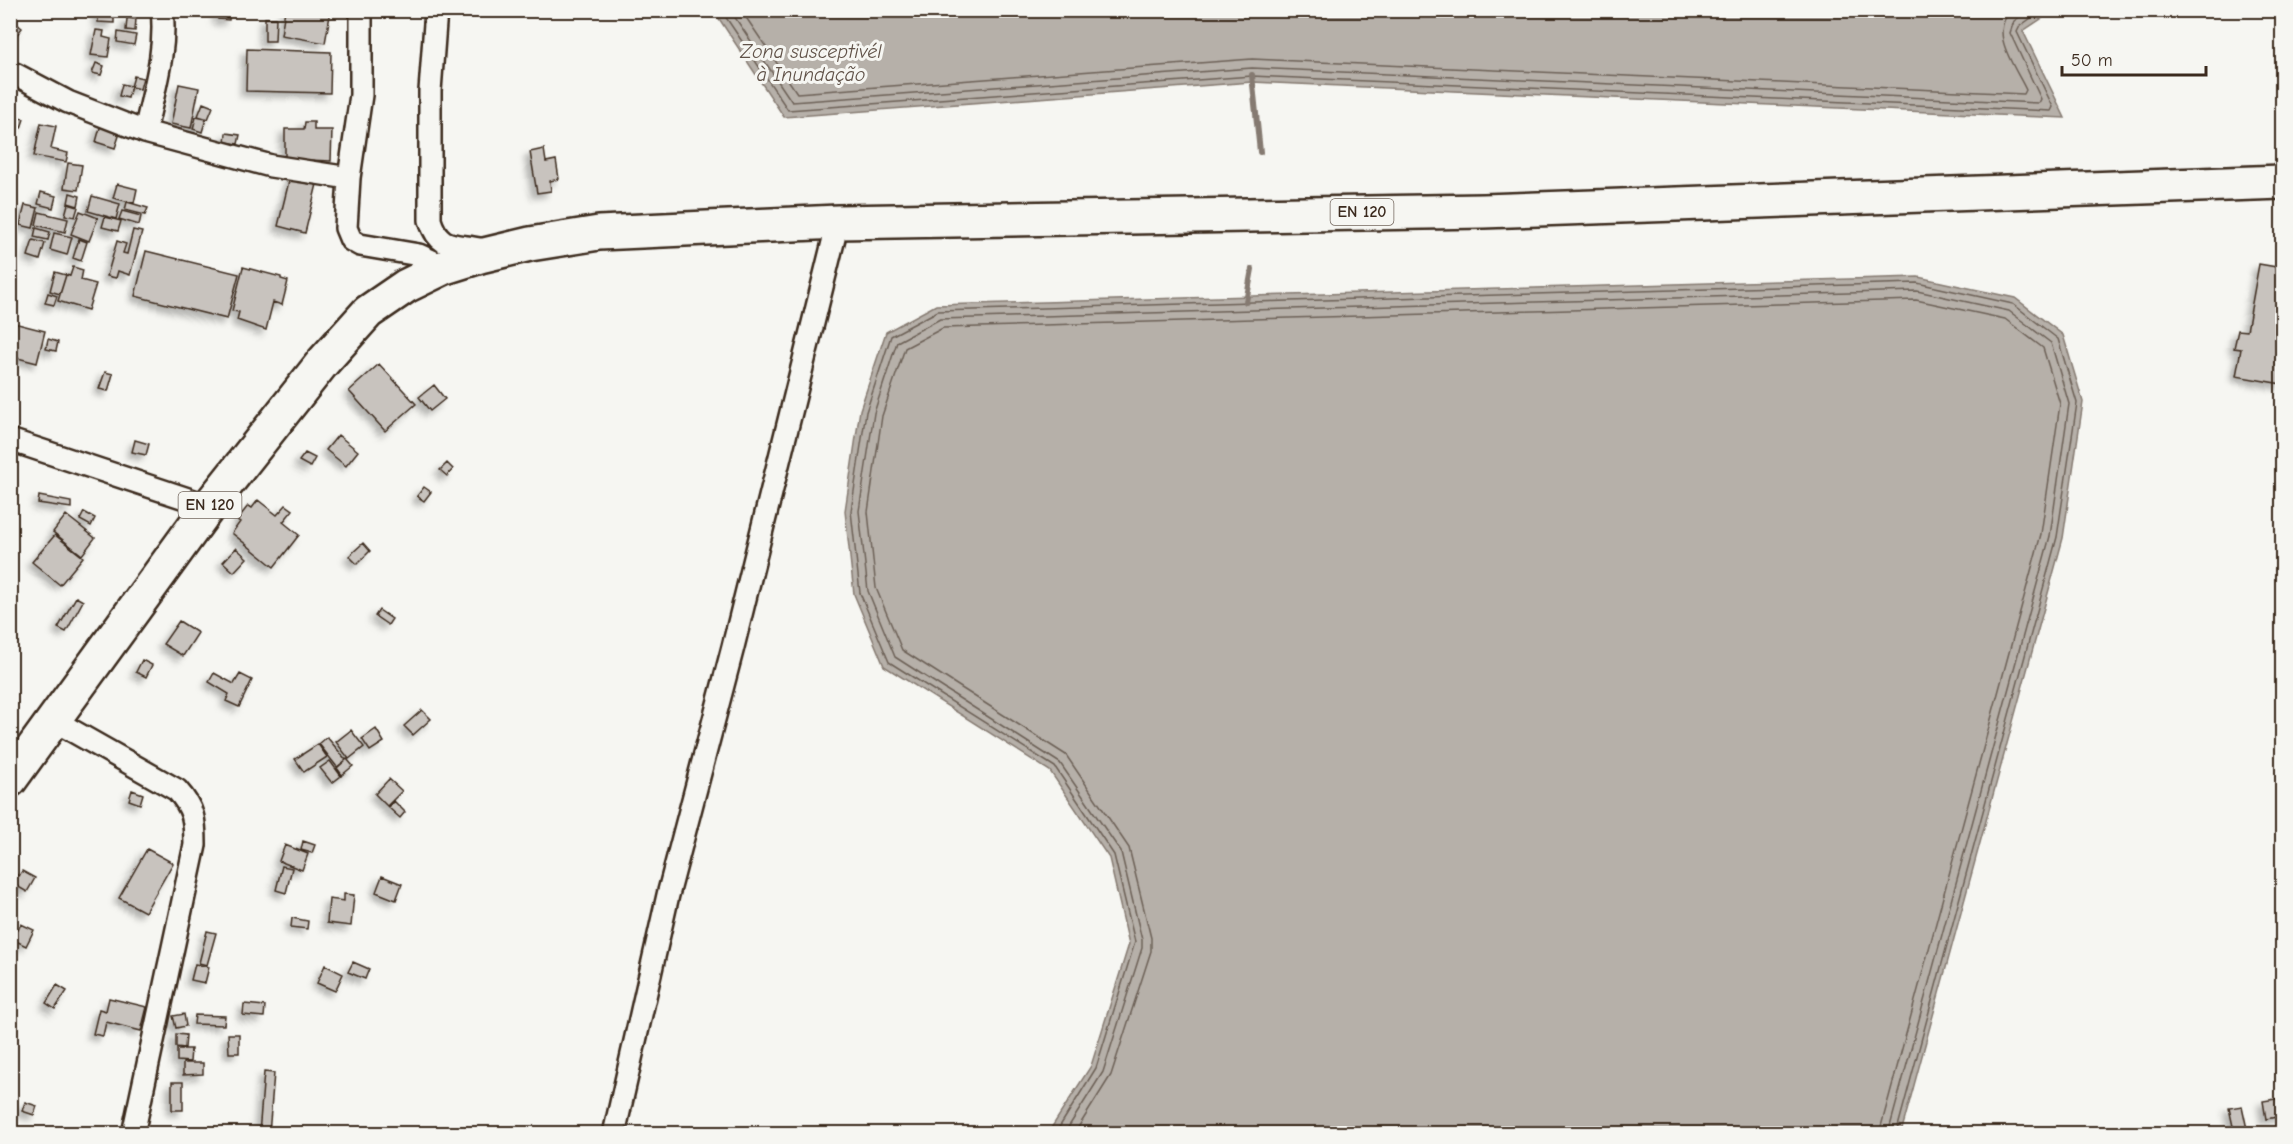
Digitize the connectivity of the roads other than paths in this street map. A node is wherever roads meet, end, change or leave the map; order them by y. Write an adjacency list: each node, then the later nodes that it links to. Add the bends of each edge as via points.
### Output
1 (162, 10): 5 (street, via 160,52)
2 (361, 10): 6 (street, via 361,95)
3 (436, 10): 9 (street, via 430,91 429,220 434,234 442,241)
4 (15, 74): 5 (street, via 68,102)
5 (145, 132): 6 (street, via 271,166)
6 (349, 178): 10 (street, via 346,228 351,240 419,255)
7 (2283, 182): 8 (main road, EN 120, via 1483,211)
8 (838, 222): 9 (main road, EN 120, via 599,233); 16 (street, via 668,895)
9 (493, 253): 10 (main road, EN 120)
10 (445, 267): 12 (main road, EN 120, via 406,286 369,312 323,362)
11 (10, 440): 12 (street)
12 (209, 506): 13 (main road, EN 120)
13 (55, 721): 14 (main road, EN 120); 15 (street, via 177,790 188,802 195,820 195,845)
14 (10, 780)
15 (133, 1134)
16 (614, 1134)

